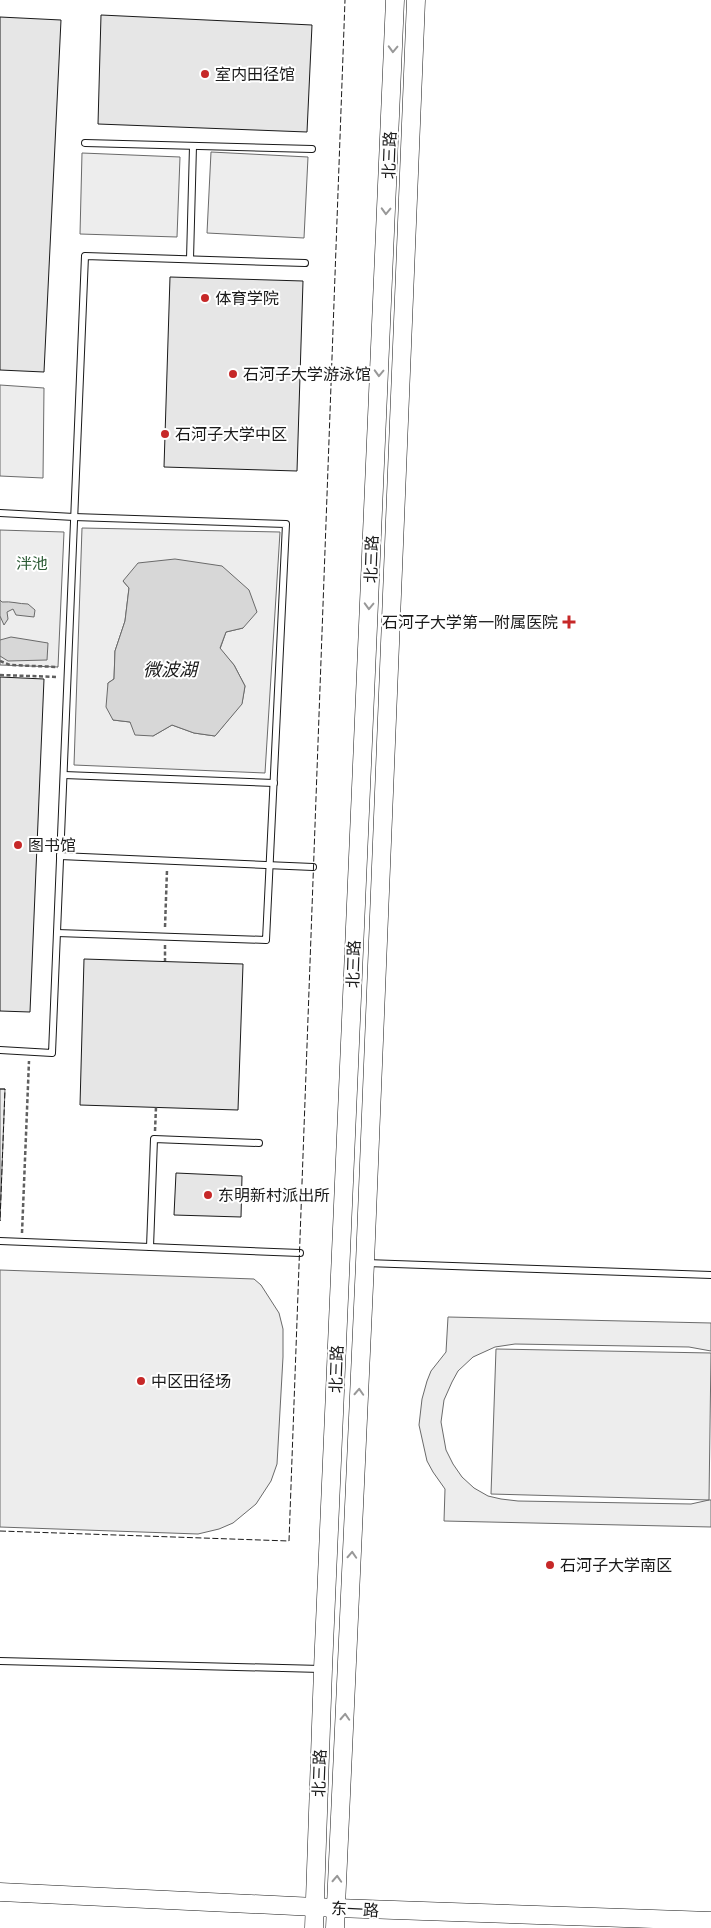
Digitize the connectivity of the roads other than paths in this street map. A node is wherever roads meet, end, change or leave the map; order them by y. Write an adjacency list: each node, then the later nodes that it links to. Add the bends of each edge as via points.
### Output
1 (395, 0): 24 (main road, 北三路, one-way to 24)
2 (416, 0): 21 (main road, 北三路)
3 (85, 143): 4 (lane)
4 (194, 146): 5 (lane); 6 (lane)
5 (312, 149)
6 (190, 259): 7 (lane); 9 (lane, via 85,256)
7 (305, 263)
8 (0, 513): 9 (lane)
9 (74, 517): 10 (lane); 11 (lane, via 286,524)
10 (64, 775): 11 (lane); 12 (lane)
11 (274, 783): 13 (lane)
12 (60, 856): 13 (lane); 15 (lane)
13 (270, 865): 14 (lane); 15 (lane, via 266,940)
14 (313, 867)
15 (57, 933): 16 (lane, via 52,1052)
16 (0, 1050)
17 (259, 1143): 19 (lane, via 154,1140)
18 (0, 1241): 19 (lane)
19 (150, 1247): 20 (lane)
20 (300, 1252)
21 (365, 1263): 22 (lane); 27 (main road, 北三路, one-way to 21)
22 (711, 1275)
23 (0, 1661): 24 (lane)
24 (323, 1669): 26 (main road, 北三路)
25 (0, 1892): 26 (main road, 东一路)
26 (315, 1906): 27 (main road, 东一路); 29 (main road, 北三路)
27 (336, 1908): 28 (main road, 东一路); 30 (main road, 北三路)
28 (711, 1921)
29 (314, 1928)
30 (336, 1928)

